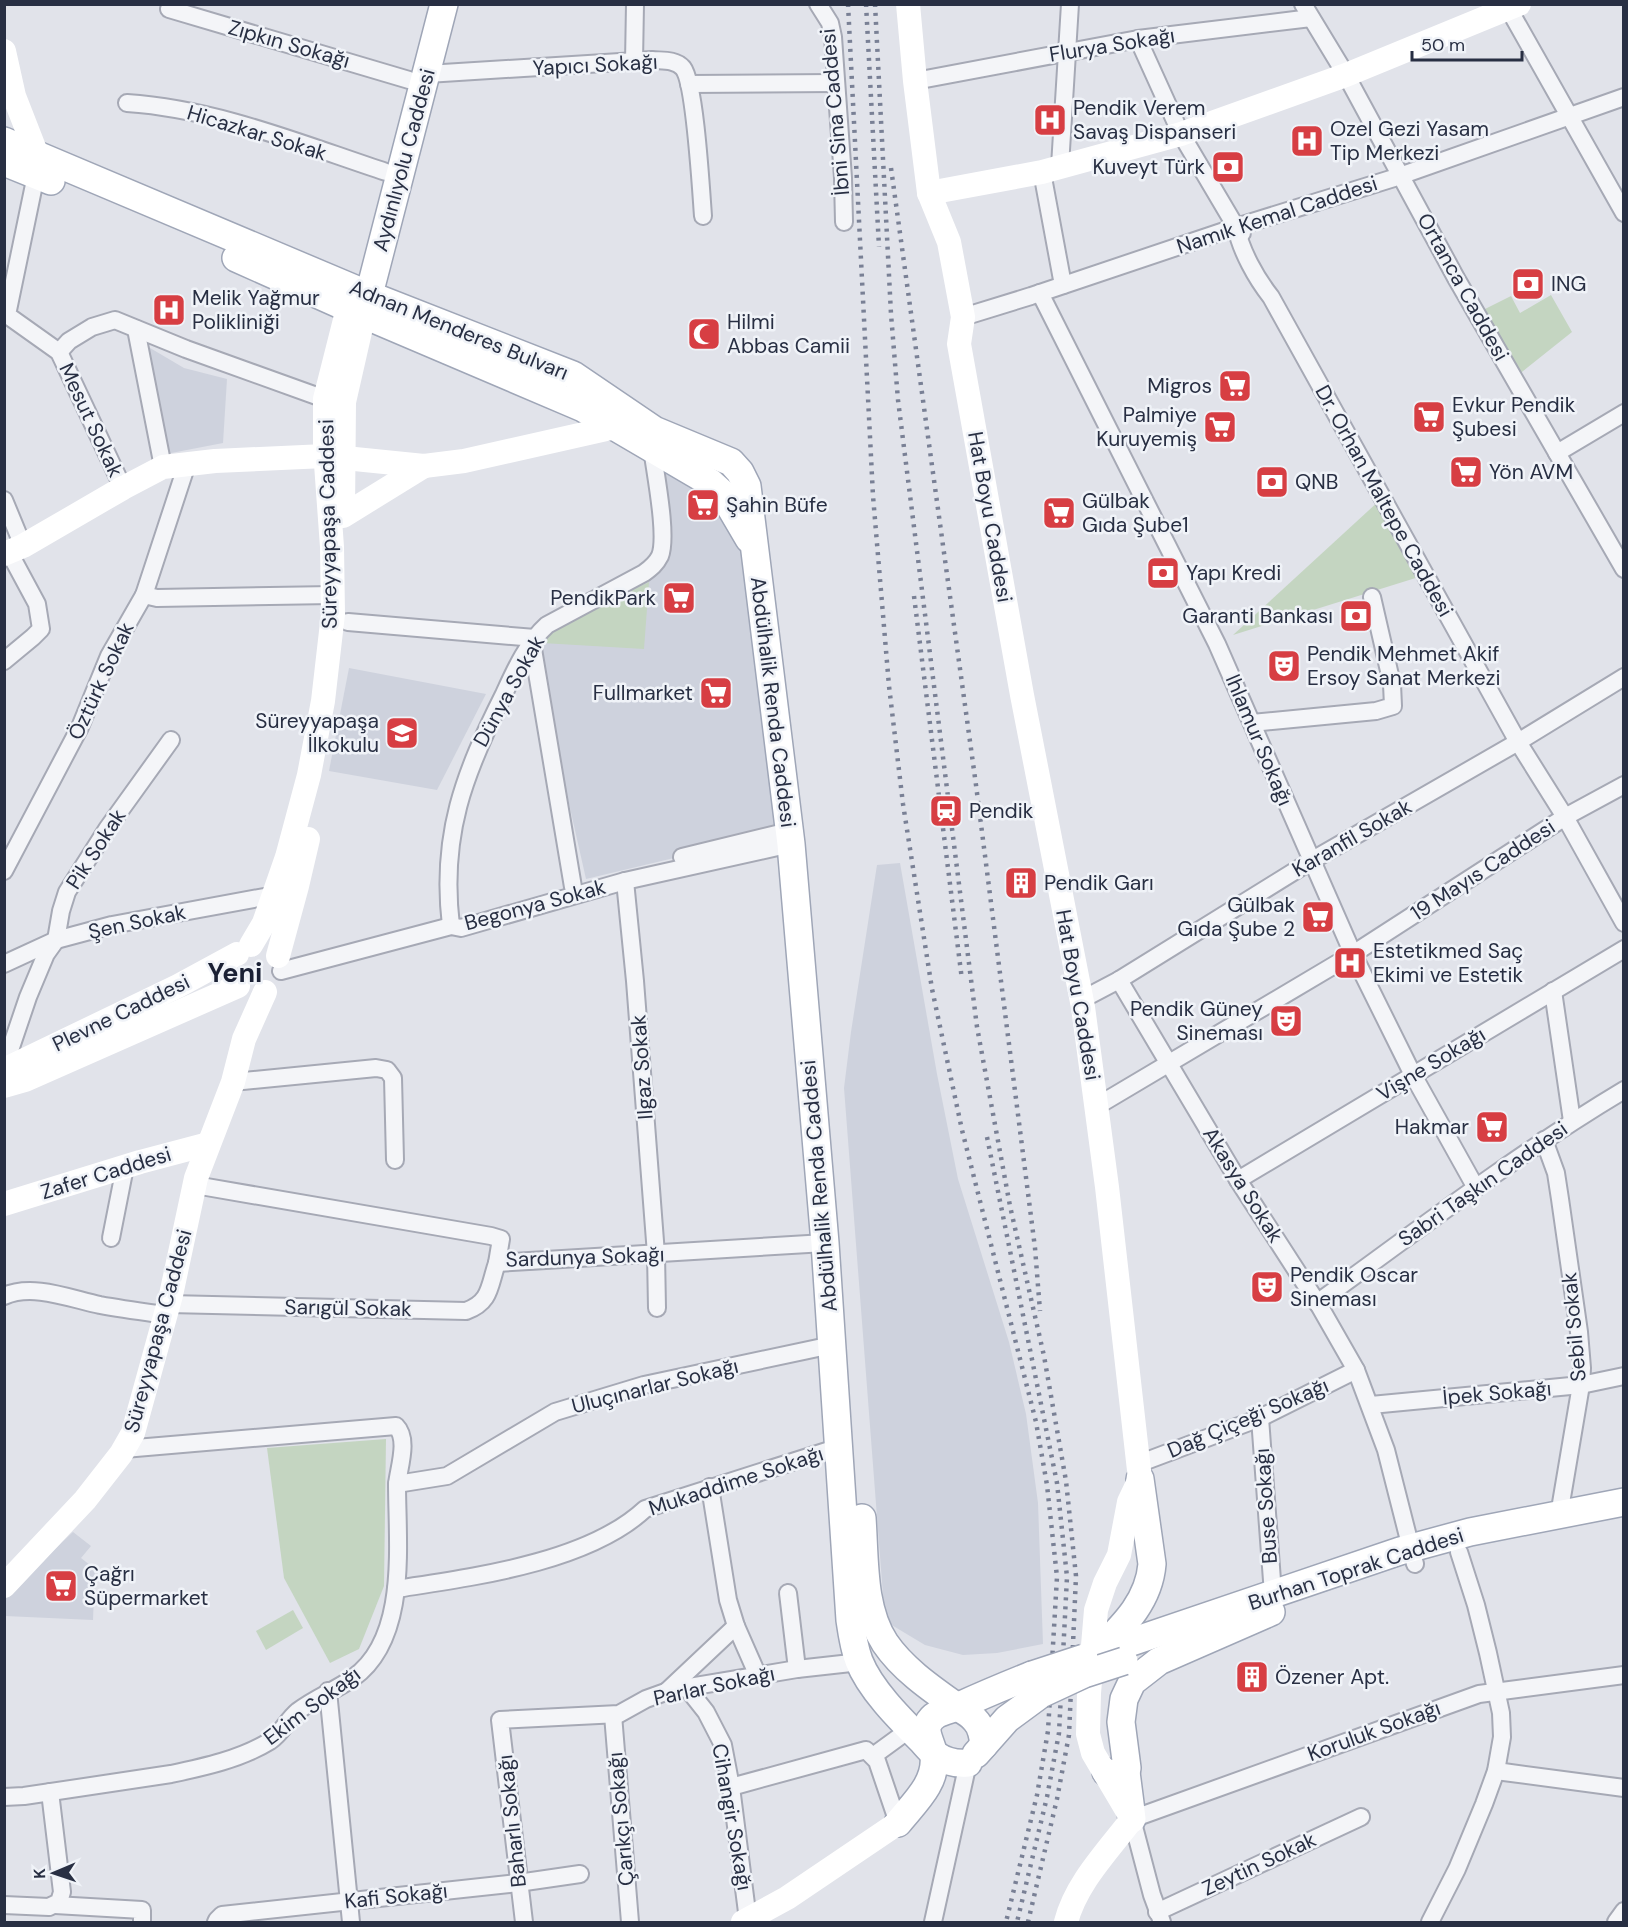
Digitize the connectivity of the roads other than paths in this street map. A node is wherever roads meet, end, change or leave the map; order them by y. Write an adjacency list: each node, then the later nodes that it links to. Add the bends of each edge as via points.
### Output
1 (431, 4): 15 (main road, Aydınlıyolu Caddesi)
2 (444, 4): 15 (main road, Aydınlıyolu Caddesi)
3 (635, 4): 13 (street)
4 (819, 4): 17 (street, İbni Sina Caddesi, via 830,22)
5 (908, 4): 16 (street, Hat Boyu Caddesi)
6 (1071, 4): 12 (street)
7 (1511, 6): 14 (street); 22 (street)
8 (170, 9): 15 (street, Zıpkın Sokağı)
9 (1307, 11): 10 (street, Flurya Sokağı); 14 (street, Ortanca Caddesi)
10 (1138, 39): 12 (street, Flurya Sokağı); 23 (street, Dr. Orhan Maltepe Caddesi)
11 (4, 51): 21 (street)
12 (1069, 52): 16 (street, Flurya Sokağı); 26 (street)
13 (634, 62): 15 (street, Yapıcı Sokağı); 18 (street, Yapıcı Sokağı, via 673,62 685,71)
14 (1346, 75): 23 (street); 29 (street, Ortanca Caddesi)
15 (418, 77): 28 (main road, Aydınlıyolu Caddesi); 37 (main road, Aydınlıyolu Caddesi)
16 (915, 81): 30 (street, Hat Boyu Caddesi)
17 (836, 83): 18 (street); 33 (street, İbni Sina Caddesi)
18 (689, 84): 32 (street)
19 (1623, 97): 22 (street, Namık Kemal Caddesi)
20 (127, 104): 28 (street, Hicazkar Sokak, via 158,105 220,117)
21 (10, 106): 27 (street)
22 (1570, 116): 29 (street, Namık Kemal Caddesi); 31 (street)
23 (1181, 134): 26 (street); 34 (street, Dr. Orhan Maltepe Caddesi)
24 (4, 141): 27 (main road, Adnan Menderes Bulvarı)
25 (4, 162): 27 (main road, Adnan Menderes Bulvarı)
26 (1051, 169): 30 (street); 35 (street)
27 (39, 170): 37 (main road, Adnan Menderes Bulvarı); 40 (street, via 7,315)
28 (386, 172): 37 (main road, Aydınlıyolu Caddesi)
29 (1401, 176): 34 (street, Namık Kemal Caddesi); 44 (street, Ortanca Caddesi)
30 (929, 193): 38 (street, Hat Boyu Caddesi, via 949,242)
31 (1623, 213)
32 (703, 216)
33 (844, 222)
34 (1236, 227): 35 (street, Namık Kemal Caddesi); 67 (street, Dr. Orhan Maltepe Caddesi, via 1263,287)
35 (1063, 285): 36 (street, Namık Kemal Caddesi)
36 (1040, 293): 38 (street, Namık Kemal Caddesi); 65 (street, Ihlamur Sokağı, via 1217,644)
37 (358, 301): 41 (street, Süreyyapaşa Caddesi); 43 (main road, Adnan Menderes Bulvarı); 46 (street, Süreyyapaşa Caddesi); 51 (main road, Adnan Menderes Bulvarı, via 573,375)
38 (963, 317): 88 (street, Hat Boyu Caddesi, via 959,344)
39 (136, 329): 40 (street, via 116,320 92,327); 41 (street); 49 (street)
40 (58, 352): 52 (street, Mesut Sokak)
41 (325, 399): 46 (street, Süreyyapaşa Caddesi)
42 (1623, 413): 44 (street)
43 (615, 427): 45 (main road, Adnan Menderes Bulvarı); 50 (street, via 464,461)
44 (1557, 453): 57 (street, Ortanca Caddesi)
45 (658, 456): 51 (main road, Adnan Menderes Bulvarı); 62 (street, Dünya Sokak, via 662,533 660,555 653,567 547,625)
46 (334, 457): 48 (street); 50 (street); 54 (street, Süreyyapaşa Caddesi); 59 (street, Süreyyapaşa Caddesi)
47 (731, 462): 51 (main road, Adnan Menderes Bulvarı); 56 (main road, Abdülhalik Renda Caddesi, via 747,486)
48 (187, 464): 49 (street); 58 (street, Öztürk Sokak)
49 (163, 466): 52 (street)
50 (424, 466): 54 (street)
51 (703, 468): 56 (main road, Abdülhalik Renda Caddesi, via 746,533)
52 (123, 488): 55 (street)
53 (4, 500): 55 (street)
54 (344, 516): 61 (street, Süreyyapaşa Caddesi)
55 (12, 551): 63 (street, via 37,604 41,629)
56 (755, 557): 70 (main road, Abdülhalik Renda Caddesi)
57 (1623, 569)
58 (144, 595): 59 (street); 72 (street, Öztürk Sokak, via 109,656 80,727)
59 (333, 595): 75 (street, Süreyyapaşa Caddesi, via 317,735)
60 (1372, 597): 65 (street, via 1392,684 1392,706 1376,711)
61 (348, 622): 62 (street); 83 (street, Süreyyapaşa Caddesi, via 334,720)
62 (533, 640): 74 (street); 77 (street, Dünya Sokak, via 489,723 462,788 454,817 448,875)
63 (4, 661)
64 (1623, 677): 67 (street, Karanfil Sokak)
65 (1252, 723): 71 (street, Ihlamur Sokağı)
66 (171, 740): 78 (street, Pik Sokak, via 79,871 64,901)
67 (1518, 742): 69 (street, Dr. Orhan Maltepe Caddesi); 71 (street, Karanfil Sokak)
68 (1623, 785): 69 (street, 19 Mayıs Caddesi)
69 (1565, 817): 76 (street, Dr. Orhan Maltepe Caddesi); 81 (street, 19 Mayıs Caddesi)
70 (790, 837): 73 (street, Begonya Sokak); 74 (street, via 638,868); 107 (main road, Abdülhalik Renda Caddesi)
71 (1311, 861): 81 (street, Ihlamur Sokağı); 84 (street, Karanfil Sokak)
72 (4, 871)
73 (625, 881): 77 (street, Begonya Sokak, via 461,928); 108 (street, Ilgaz Sokak)
74 (573, 887): 77 (street)
75 (275, 895): 78 (street, Şen Sokak, via 112,925); 80 (street, Süreyyapaşa Caddesi, via 264,922)
76 (1623, 923)
77 (451, 926): 83 (street, Begonya Sokak)
78 (56, 940): 82 (street, Şen Sokak); 91 (street, Pik Sokak, via 28,997)
79 (1623, 949): 86 (street, Vişne Sokağı)
80 (244, 950): 83 (street, via 258,945 267,948); 85 (street, via 231,969); 91 (street, Plevne Caddesi)
81 (1353, 954): 90 (street, 19 Mayıs Caddesi); 92 (street, Ihlamur Sokağı)
82 (4, 964)
83 (279, 964): 87 (street, via 274,987)
84 (1119, 980): 88 (street, Karanfil Sokak); 90 (street, Akasya Sokak)
85 (240, 988): 87 (street); 89 (street); 94 (street, Plevne Caddesi)
86 (1553, 991): 92 (street, Vişne Sokağı); 97 (street)
87 (266, 992): 89 (street)
88 (1081, 1000): 96 (street, Hat Boyu Caddesi)
89 (244, 1039): 93 (street, Süreyyapaşa Caddesi)
90 (1170, 1064): 96 (street, 19 Mayıs Caddesi); 102 (street, Akasya Sokak)
91 (4, 1069)
92 (1413, 1075): 102 (street, Vişne Sokağı); 104 (street, Ihlamur Sokağı)
93 (233, 1082): 99 (street, Süreyyapaşa Caddesi); 100 (street, via 387,1070 393,1078)
94 (4, 1086)
95 (1623, 1090): 97 (street, Sabri Taşkın Caddesi)
96 (1096, 1106): 122 (street, Hat Boyu Caddesi)
97 (1572, 1121): 98 (street, Sabri Taşkın Caddesi)
98 (1544, 1140): 104 (street, Sabri Taşkın Caddesi); 117 (street, Sebil Sokak, via 1560,1199 1579,1332)
99 (208, 1144): 101 (street, Zafer Caddesi); 103 (street, Süreyyapaşa Caddesi)
100 (395, 1160)
101 (125, 1167): 105 (street, Zafer Caddesi); 106 (street)
102 (1238, 1180): 111 (street, Akasya Sokak)
103 (195, 1185): 109 (street, Sardunya Sokağı, via 491,1236 501,1239); 113 (street, Süreyyapaşa Caddesi)
104 (1476, 1188): 111 (street, Sabri Taşkın Caddesi)
105 (4, 1204)
106 (111, 1238)
107 (825, 1243): 108 (street, Sardunya Sokağı); 114 (main road, Abdülhalik Renda Caddesi)
108 (657, 1254): 109 (street, Sardunya Sokağı); 112 (street, Ilgaz Sokak)
109 (497, 1263): 113 (street, Sarıgül Sokak, via 486,1298 466,1311)
110 (4, 1296): 113 (street, Sarıgül Sokak, via 18,1291 46,1293 103,1306)
111 (1317, 1303): 115 (street, Akasya Sokak)
112 (657, 1308)
113 (167, 1310): 121 (street, Süreyyapaşa Caddesi, via 133,1432)
114 (832, 1346): 120 (main road, Abdülhalik Renda Caddesi); 123 (street, Uluçınarlar Sokağı, via 644,1385 573,1405 447,1476)
115 (1356, 1370): 118 (street, Akasya Sokak); 119 (street, Dağ Çiçeği Sokağı)
116 (1623, 1376): 117 (street, İpek Sokağı)
117 (1581, 1385): 118 (street, İpek Sokağı); 126 (street, Sebil Sokak)
118 (1371, 1405): 129 (street, Akasya Sokak)
119 (1260, 1418): 122 (street, Dağ Çiçeği Sokağı); 133 (street, Buse Sokağı)
120 (847, 1441): 124 (street, Mukaddime Sokağı); 136 (main road, Abdülhalik Renda Caddesi, via 850,1620); 138 (main road, Abdülhalik Renda Caddesi, via 869,1599 884,1641)
121 (124, 1449): 123 (street, via 396,1426 403,1440); 130 (street, Süreyyapaşa Caddesi, via 85,1500)
122 (1139, 1472): 135 (main road, via 1151,1577); 155 (street, Hat Boyu Caddesi, via 1119,1555 1096,1610 1089,1693 1088,1734 1093,1753)
123 (397, 1484): 131 (street, Ekim Sokağı)
124 (710, 1487): 131 (street, Mukaddime Sokağı, via 645,1509 596,1540 550,1557 459,1579); 134 (street)
125 (1623, 1502): 126 (main road, Burhan Toprak Caddesi)
126 (1559, 1515): 129 (main road, Burhan Toprak Caddesi, via 1470,1532)
127 (1623, 1518): 128 (main road, Burhan Toprak Caddesi)
128 (1459, 1552): 129 (main road, Burhan Toprak Caddesi); 144 (street, via 1476,1605)
129 (1413, 1556): 133 (main road, Burhan Toprak Caddesi)
130 (4, 1586)
131 (396, 1589): 143 (street, Ekim Sokağı, via 391,1616 375,1652 353,1678)
132 (788, 1593): 137 (street)
133 (1272, 1603): 135 (main road, Burhan Toprak Caddesi); 155 (main road, via 1160,1661 1132,1682 1124,1699)
134 (735, 1626): 140 (street); 145 (street)
135 (1125, 1643): 141 (main road, bridge); 141 (main road, Burhan Toprak Caddesi, bridge, via 1084,1674)
136 (860, 1662): 137 (street, Parlar Sokağı); 146 (main road, Abdülhalik Renda Caddesi)
137 (797, 1669): 140 (street, Parlar Sokağı)
138 (913, 1672): 146 (main road, via 906,1692); 147 (main road, Abdülhalik Renda Caddesi)
139 (1623, 1675): 144 (street, Koruluk Sokağı)
140 (758, 1676): 142 (street, Parlar Sokağı)
141 (1036, 1684): 147 (main road); 152 (main road)
142 (687, 1688): 145 (street, Parlar Sokağı); 156 (street, Cihangir Sokağı, via 706,1712 723,1745)
143 (328, 1691): 158 (street, Ekim Sokağı, via 298,1712 281,1732 244,1754 193,1770); 165 (street)
144 (1494, 1691): 154 (street, via 1501,1713 1502,1737); 161 (street, Koruluk Sokağı)
145 (666, 1692): 148 (street, Parlar Sokağı)
146 (884, 1698): 150 (main road, Abdülhalik Renda Caddesi)
147 (957, 1707): 151 (main road, via 939,1713 928,1723); 152 (main road, via 977,1721 982,1732)
148 (613, 1714): 149 (street, Parlar Sokağı); 175 (street, Çarıkçı Sokağı)
149 (500, 1720): 164 (street, Baharlı Sokağı)
150 (910, 1729): 151 (main road, Abdülhalik Renda Caddesi); 153 (street)
151 (934, 1753): 152 (main road, Abdülhalik Renda Caddesi, via 958,1764); 162 (main road, via 932,1779)
152 (976, 1754): 162 (main road); 176 (street)
153 (873, 1756): 156 (street, via 866,1750); 162 (street)
154 (1496, 1771): 157 (street); 178 (street, via 1457,1869)
155 (1116, 1772): 161 (main road)
156 (730, 1787): 171 (street, Cihangir Sokağı)
157 (1623, 1788)
158 (50, 1792): 159 (street, Ekim Sokağı); 167 (street, via 62,1893)
159 (4, 1797)
160 (1361, 1817): 170 (street, Zeytin Sokak)
161 (1132, 1819): 170 (street); 177 (street, via 1079,1890)
162 (897, 1823): 171 (street, via 824,1874)
163 (580, 1874): 164 (street, Kafi Sokağı)
164 (518, 1883): 165 (street, Kafi Sokağı); 174 (street, Baharlı Sokağı)
165 (349, 1902): 172 (street, Kafi Sokağı, via 222,1915); 173 (street)
166 (4, 1905): 167 (street)
167 (55, 1905): 169 (street)
168 (1623, 1911): 179 (street)
169 (142, 1916)
170 (1159, 1917)
171 (746, 1921)
172 (216, 1923)
173 (351, 1923)
174 (524, 1923)
175 (630, 1923)
176 (933, 1923)
177 (1066, 1923)
178 (1430, 1923)
179 (1616, 1923)

